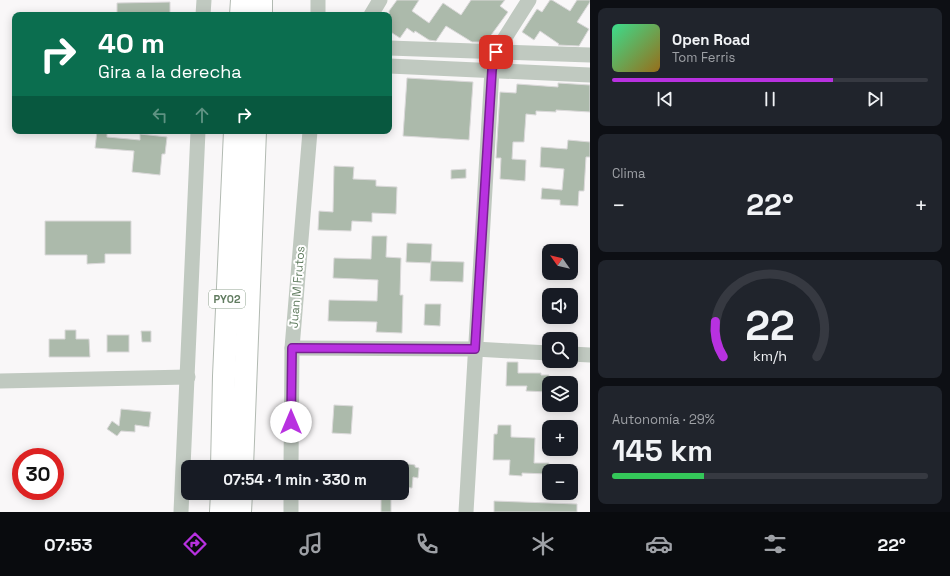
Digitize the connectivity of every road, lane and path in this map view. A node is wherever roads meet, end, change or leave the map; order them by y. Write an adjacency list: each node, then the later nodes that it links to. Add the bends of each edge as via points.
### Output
1 (204, 0): 7 (street)
2 (242, 0): 8 (highway)
3 (261, 0): 9 (highway)
4 (318, 0): 10 (street)
5 (380, 0): 11 (street)
6 (529, 0): 13 (street)
7 (203, 12)
8 (241, 12)
9 (260, 12)
10 (318, 12)
11 (372, 12)
12 (392, 48): 13 (street)
13 (496, 52): 14 (street); 16 (street)
14 (590, 55)
15 (392, 66): 16 (street)
16 (492, 70): 17 (street); 23 (street)
17 (590, 75)
18 (198, 134): 27 (street)
19 (235, 134): 29 (highway, PY02)
20 (255, 134): 30 (highway, PY02)
21 (310, 134): 22 (street, Juan M Frutos)
22 (292, 348): 23 (street); 31 (street, Juan M Frutos)
23 (475, 349): 24 (street); 39 (street)
24 (542, 353)
25 (578, 354): 26 (street)
26 (590, 355)
27 (188, 377): 28 (street); 35 (street)
28 (0, 381)
29 (222, 460)
30 (242, 460)
31 (291, 460)
32 (222, 500): 36 (highway)
33 (241, 500): 37 (highway)
34 (291, 500): 38 (street)
35 (181, 512)
36 (221, 512)
37 (240, 512)
38 (291, 512)
39 (466, 512)

